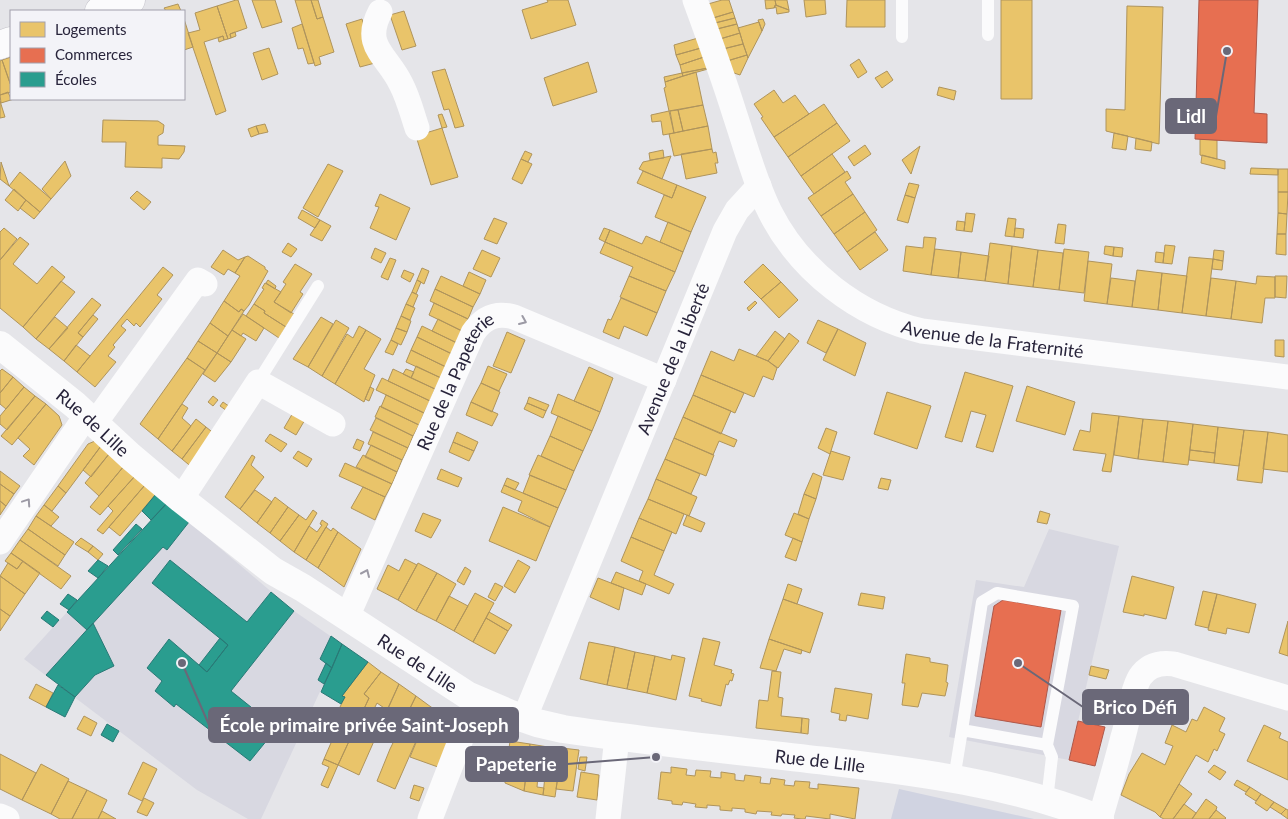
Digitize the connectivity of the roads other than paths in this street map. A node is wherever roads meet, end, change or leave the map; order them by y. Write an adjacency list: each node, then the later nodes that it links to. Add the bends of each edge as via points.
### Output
1 (131, 0): 5 (street)
2 (696, 0): 10 (street)
3 (902, 0): 8 (lane)
4 (988, 0): 7 (lane)
5 (102, 10)
6 (380, 12): 9 (street, via 373,29 374,43 401,83)
7 (988, 35)
8 (902, 37)
9 (417, 128)
10 (759, 186): 14 (street, Avenue de la Fraternité, via 779,228 810,267 850,300 898,324 928,332); 15 (street, Avenue de la Liberté, via 736,210 725,231)
11 (205, 284): 17 (street, via 198,280)
12 (318, 286): 16 (lane)
13 (0, 345): 17 (street, Rue de Lille)
14 (1288, 377)
15 (664, 380): 21 (street, Rue de la Papeterie, one-way to 15, via 473,333 483,321 499,315 514,317); 24 (street, Avenue de la Liberté)
16 (258, 382): 18 (street); 19 (street)
17 (91, 419): 19 (street, Rue de Lille); 20 (street, one-way to 17)
18 (333, 424)
19 (180, 499): 21 (street, Rue de Lille, via 263,564)
20 (0, 542)
21 (347, 617): 23 (street, Rue de Lille)
22 (1288, 698): 34 (street, via 1174,664 1160,663 1149,668 1137,684)
23 (476, 700): 24 (street, Rue de Lille); 32 (street)
24 (524, 719): 26 (street, Rue de Lille)
25 (962, 730): 27 (lane); 27 (lane, via 982,602 997,594 1073,606); 28 (lane)
26 (618, 737): 28 (street, Rue de Lille); 33 (street)
27 (1047, 744): 29 (lane, via 1052,757)
28 (954, 779): 29 (street, Rue de Lille)
29 (1047, 800): 34 (street, Rue de Lille)
30 (0, 816): 31 (street)
31 (7, 819)
32 (430, 819)
33 (608, 819)
34 (1100, 819)

